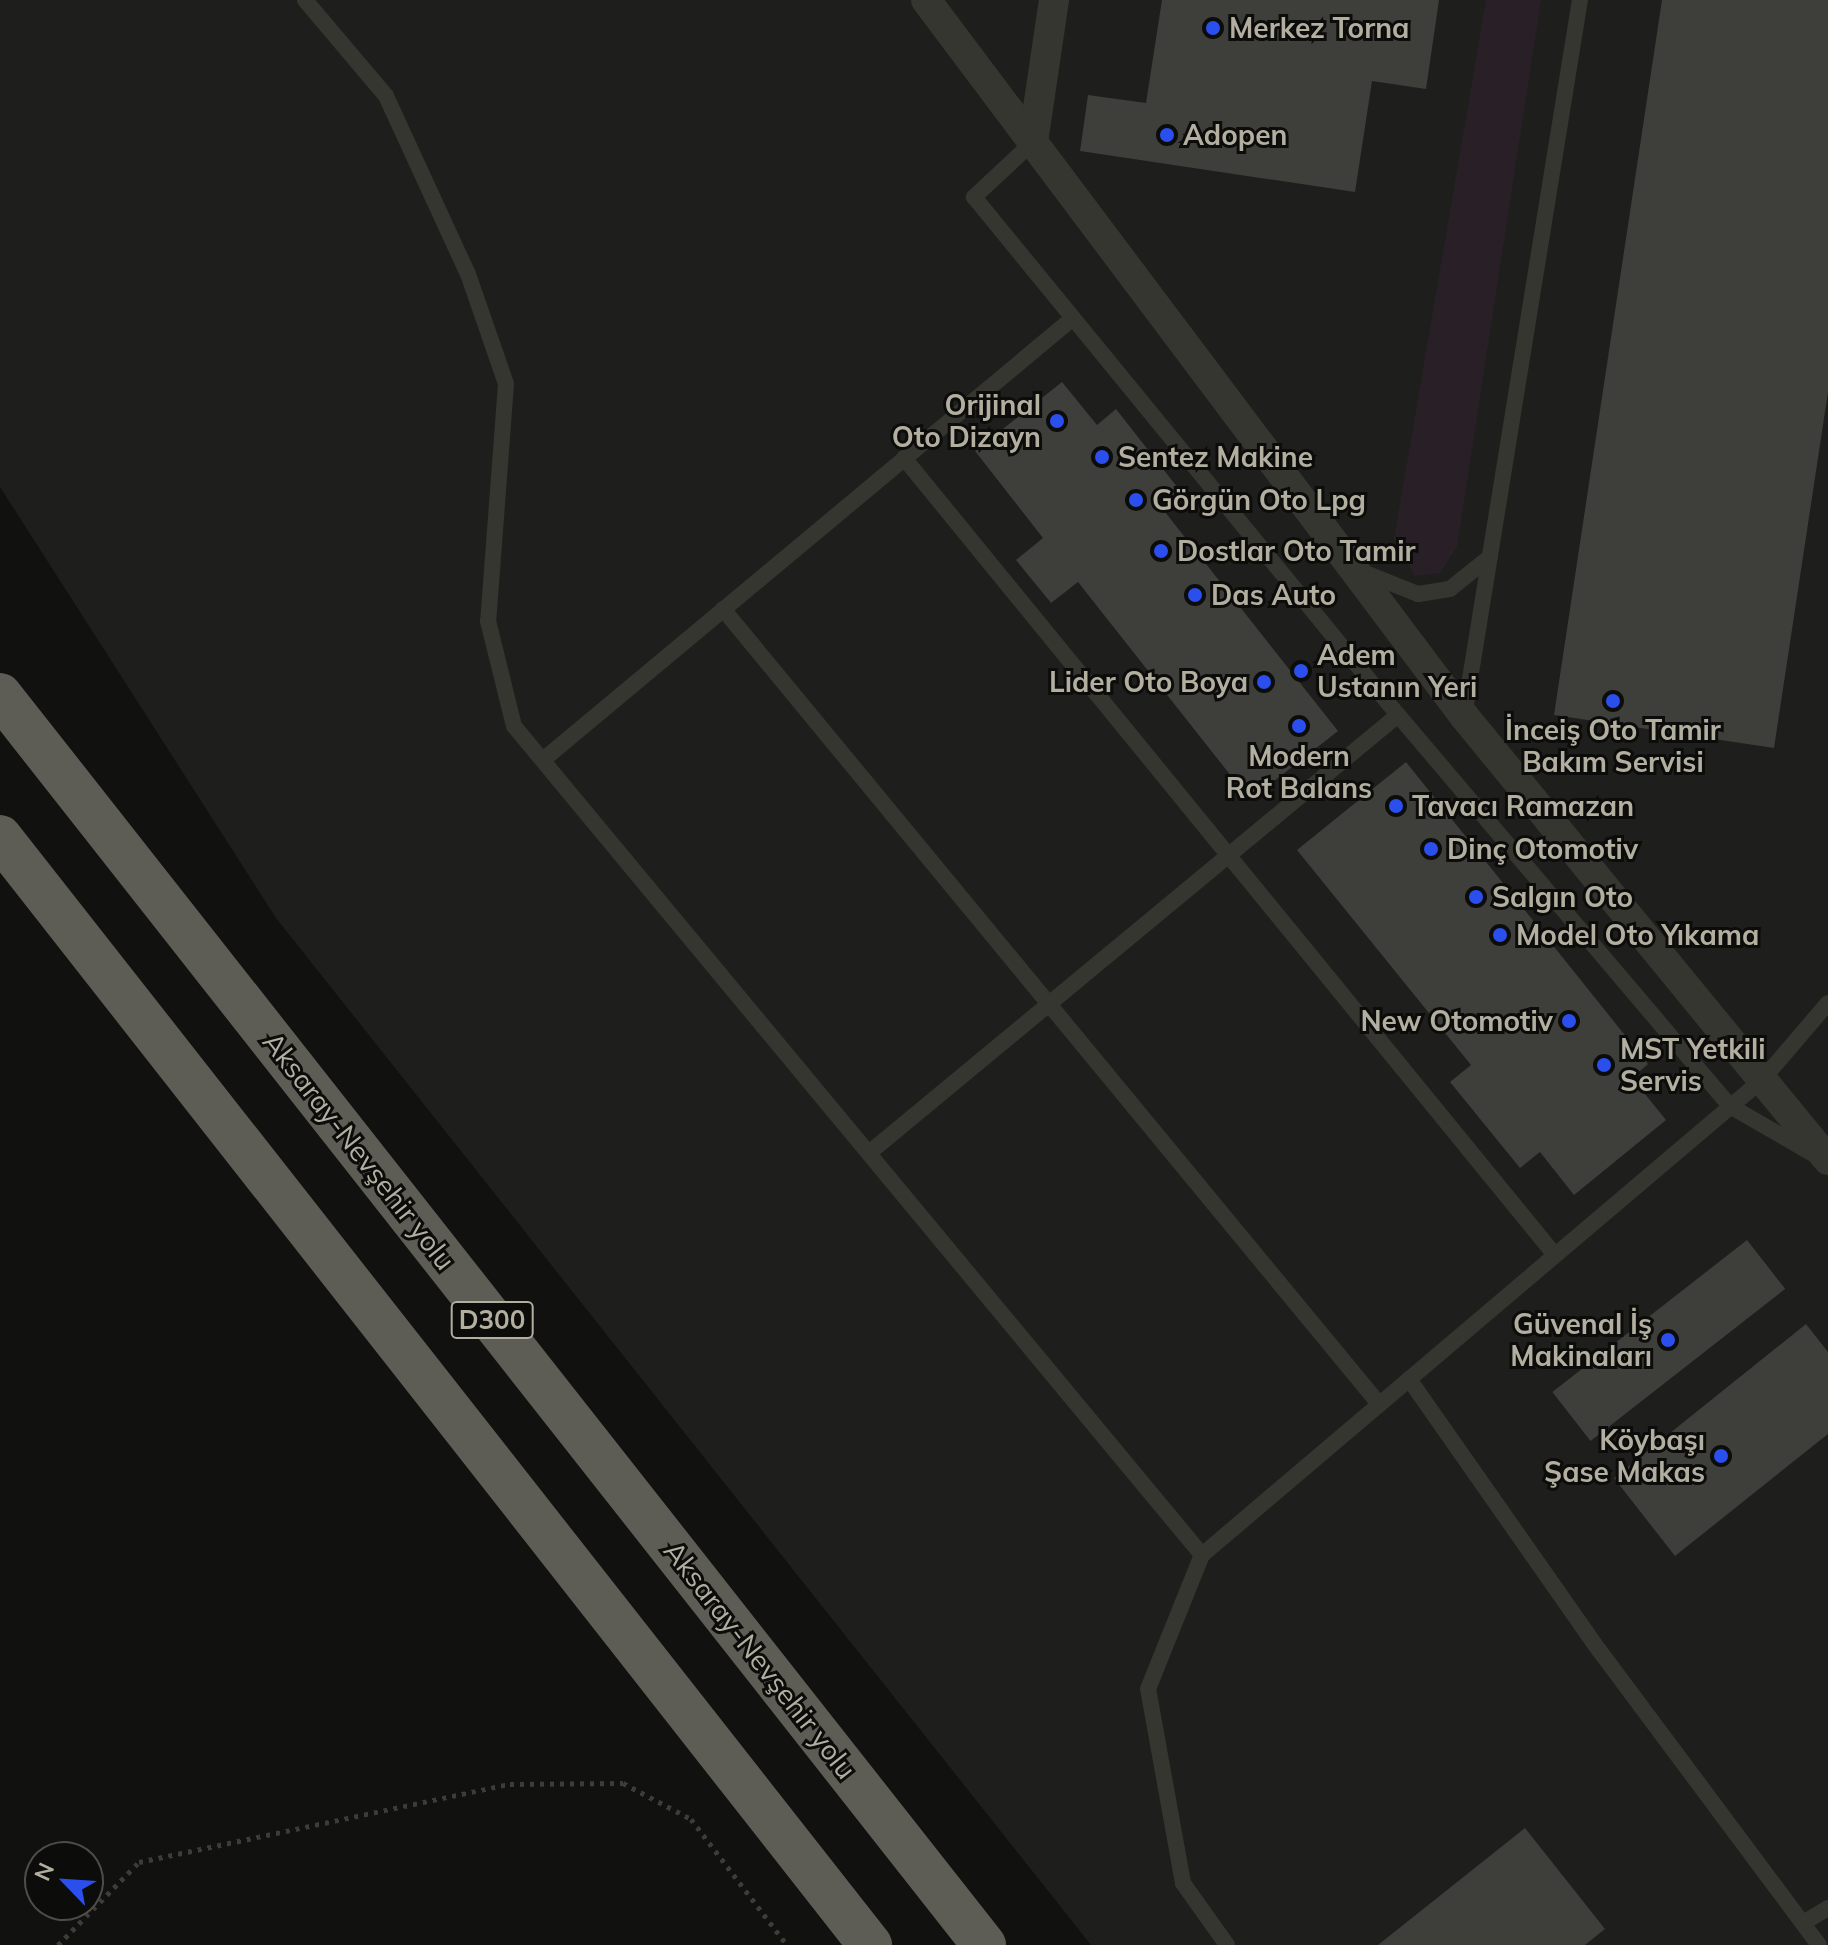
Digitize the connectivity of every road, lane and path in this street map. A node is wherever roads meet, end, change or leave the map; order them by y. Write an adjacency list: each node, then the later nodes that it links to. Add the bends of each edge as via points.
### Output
1 (305, 0): 14 (lane, via 386,96 468,274 506,384 488,621 514,726)
2 (926, 0): 5 (street)
3 (1054, 0): 5 (street)
4 (1580, 0): 8 (lane)
5 (1033, 142): 6 (lane, via 974,197); 9 (street)
6 (1073, 318): 7 (lane); 12 (lane)
7 (904, 458): 10 (lane); 16 (lane)
8 (1490, 557): 9 (lane, via 1450,589 1418,594); 13 (lane)
9 (1353, 568): 13 (street)
10 (723, 609): 14 (lane); 18 (lane)
11 (0, 695): 32 (highway, Aksaray-Nevşehir yolu / D300)
12 (1398, 715): 16 (lane); 20 (lane)
13 (1464, 716): 19 (street)
14 (543, 760): 21 (lane)
15 (0, 837): 31 (highway)
16 (1228, 855): 18 (lane); 23 (lane)
17 (1828, 1003): 19 (lane)
18 (1049, 1004): 21 (lane); 25 (lane)
19 (1762, 1080): 20 (lane); 22 (street)
20 (1730, 1106): 22 (lane); 23 (lane)
21 (869, 1153): 26 (lane)
22 (1828, 1162)
23 (1555, 1255): 24 (lane)
24 (1409, 1379): 25 (lane); 28 (lane, via 1599,1650)
25 (1379, 1404): 26 (lane)
26 (1202, 1555): 33 (lane, via 1148,1689 1183,1883)
27 (1828, 1908): 28 (lane)
28 (1803, 1923): 34 (lane)
29 (58, 1945): 30 (path, via 139,1862 510,1784 623,1783 691,1819)
30 (787, 1945)
31 (870, 1945)
32 (984, 1945)
33 (1227, 1945)
34 (1819, 1945)

